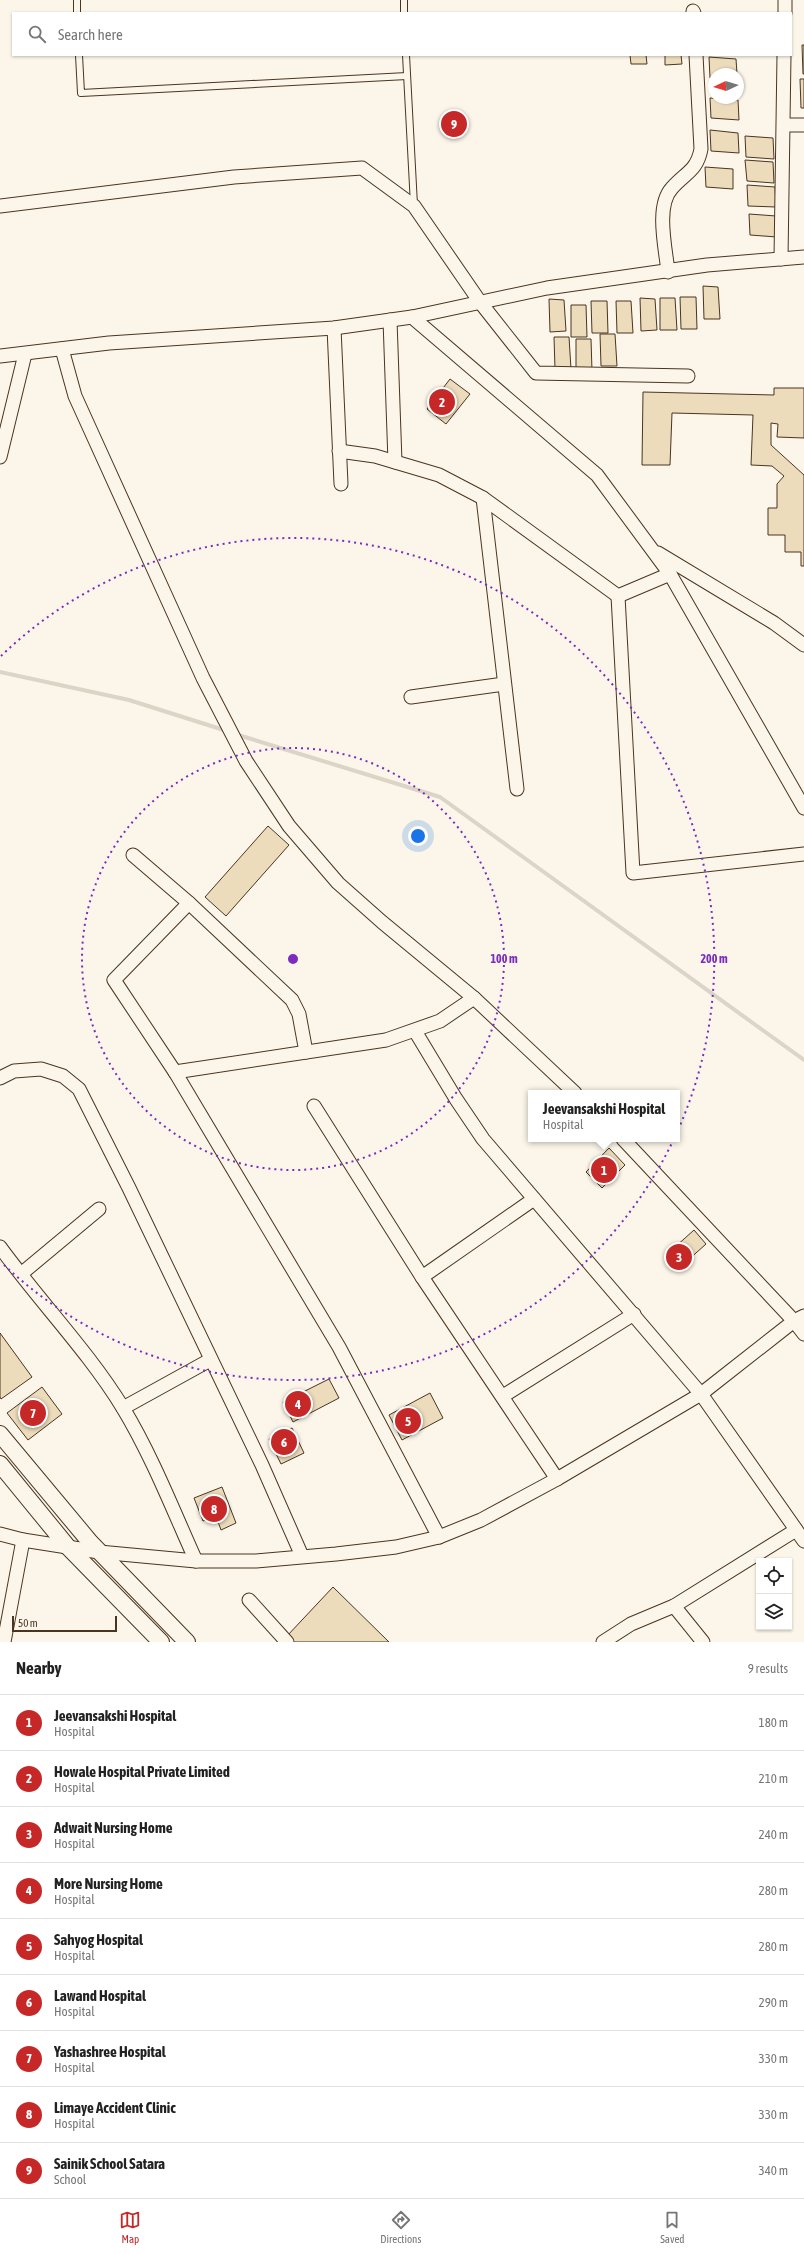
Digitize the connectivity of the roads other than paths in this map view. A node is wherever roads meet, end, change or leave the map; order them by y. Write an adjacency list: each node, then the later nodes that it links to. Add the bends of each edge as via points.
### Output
1 (77, 0): 3 (lane)
2 (404, 0): 4 (lane)
3 (77, 12)
4 (404, 12)
5 (79, 56): 9 (lane, via 81,92)
6 (406, 56): 9 (lane)
7 (696, 56): 16 (street, via 701,150 699,160 691,172 672,188 665,199 663,218)
8 (784, 56): 10 (street)
9 (407, 76): 13 (lane)
10 (784, 125): 11 (street); 15 (street)
11 (804, 125)
12 (0, 206): 13 (street, via 234,177 362,168)
13 (414, 206): 17 (street)
14 (804, 258): 15 (street)
15 (781, 259): 16 (street, via 707,265)
16 (668, 272): 17 (street, via 547,288)
17 (480, 302): 18 (street); 24 (street, via 536,373)
18 (412, 317): 19 (street); 30 (street, via 597,475)
19 (390, 320): 20 (street); 27 (street)
20 (334, 328): 21 (street, via 109,343); 25 (street)
21 (62, 349): 22 (street); 41 (street, via 75,396 146,556 203,678 246,761 289,826 338,883)
22 (24, 354): 23 (street); 26 (street)
23 (0, 356)
24 (688, 376)
25 (339, 451): 27 (street, via 375,456); 28 (street)
26 (0, 457)
27 (395, 462): 29 (street, via 439,475)
28 (341, 484)
29 (483, 498): 32 (street); 34 (street)
30 (651, 548): 31 (street); 33 (street, via 774,623)
31 (670, 574): 32 (street); 37 (street)
32 (618, 596): 38 (street, via 633,873)
33 (804, 645)
34 (504, 684): 35 (street); 36 (street)
35 (410, 697)
36 (517, 789)
37 (804, 808)
38 (804, 854)
39 (133, 855): 40 (street)
40 (189, 903): 43 (street, via 292,1000 301,1021); 44 (street, via 114,980)
41 (474, 998): 42 (street, via 440,1021); 46 (street)
42 (415, 1031): 43 (street, via 386,1040); 49 (street, via 456,1099 484,1139)
43 (306, 1052): 44 (street)
44 (175, 1072): 66 (street, via 339,1347)
45 (0, 1078): 57 (street, via 14,1071 41,1069 63,1076 78,1089 129,1188)
46 (572, 1090)
47 (314, 1106): 53 (street)
48 (626, 1142): 55 (street)
49 (534, 1199): 53 (street); 54 (street)
50 (99, 1209): 52 (street)
51 (0, 1247): 52 (street)
52 (21, 1274): 60 (street, via 93,1365)
53 (422, 1277): 59 (street)
54 (634, 1314): 58 (street); 59 (street)
55 (799, 1319): 56 (street); 58 (street)
56 (804, 1334)
57 (210, 1360): 60 (street); 71 (street, via 262,1465)
58 (701, 1394): 63 (street); 64 (street)
59 (503, 1396): 63 (street)
60 (123, 1408): 72 (street, via 152,1464)
61 (0, 1434): 70 (street)
62 (0, 1464): 69 (street)
63 (557, 1479): 66 (street, via 481,1520)
64 (796, 1530): 68 (street); 74 (street)
65 (0, 1534): 67 (street)
66 (439, 1537): 71 (street, via 396,1547)
67 (23, 1540): 69 (street); 75 (street)
68 (804, 1541)
69 (68, 1546): 70 (street); 76 (street)
70 (99, 1552): 72 (street); 77 (street)
71 (302, 1556): 72 (street, via 256,1561)
72 (196, 1562)
73 (249, 1600): 78 (street)
74 (674, 1606): 79 (street, via 631,1624); 80 (street)
75 (4, 1642)
76 (161, 1642)
77 (187, 1642)
78 (287, 1642)
79 (602, 1642)
80 (703, 1642)

